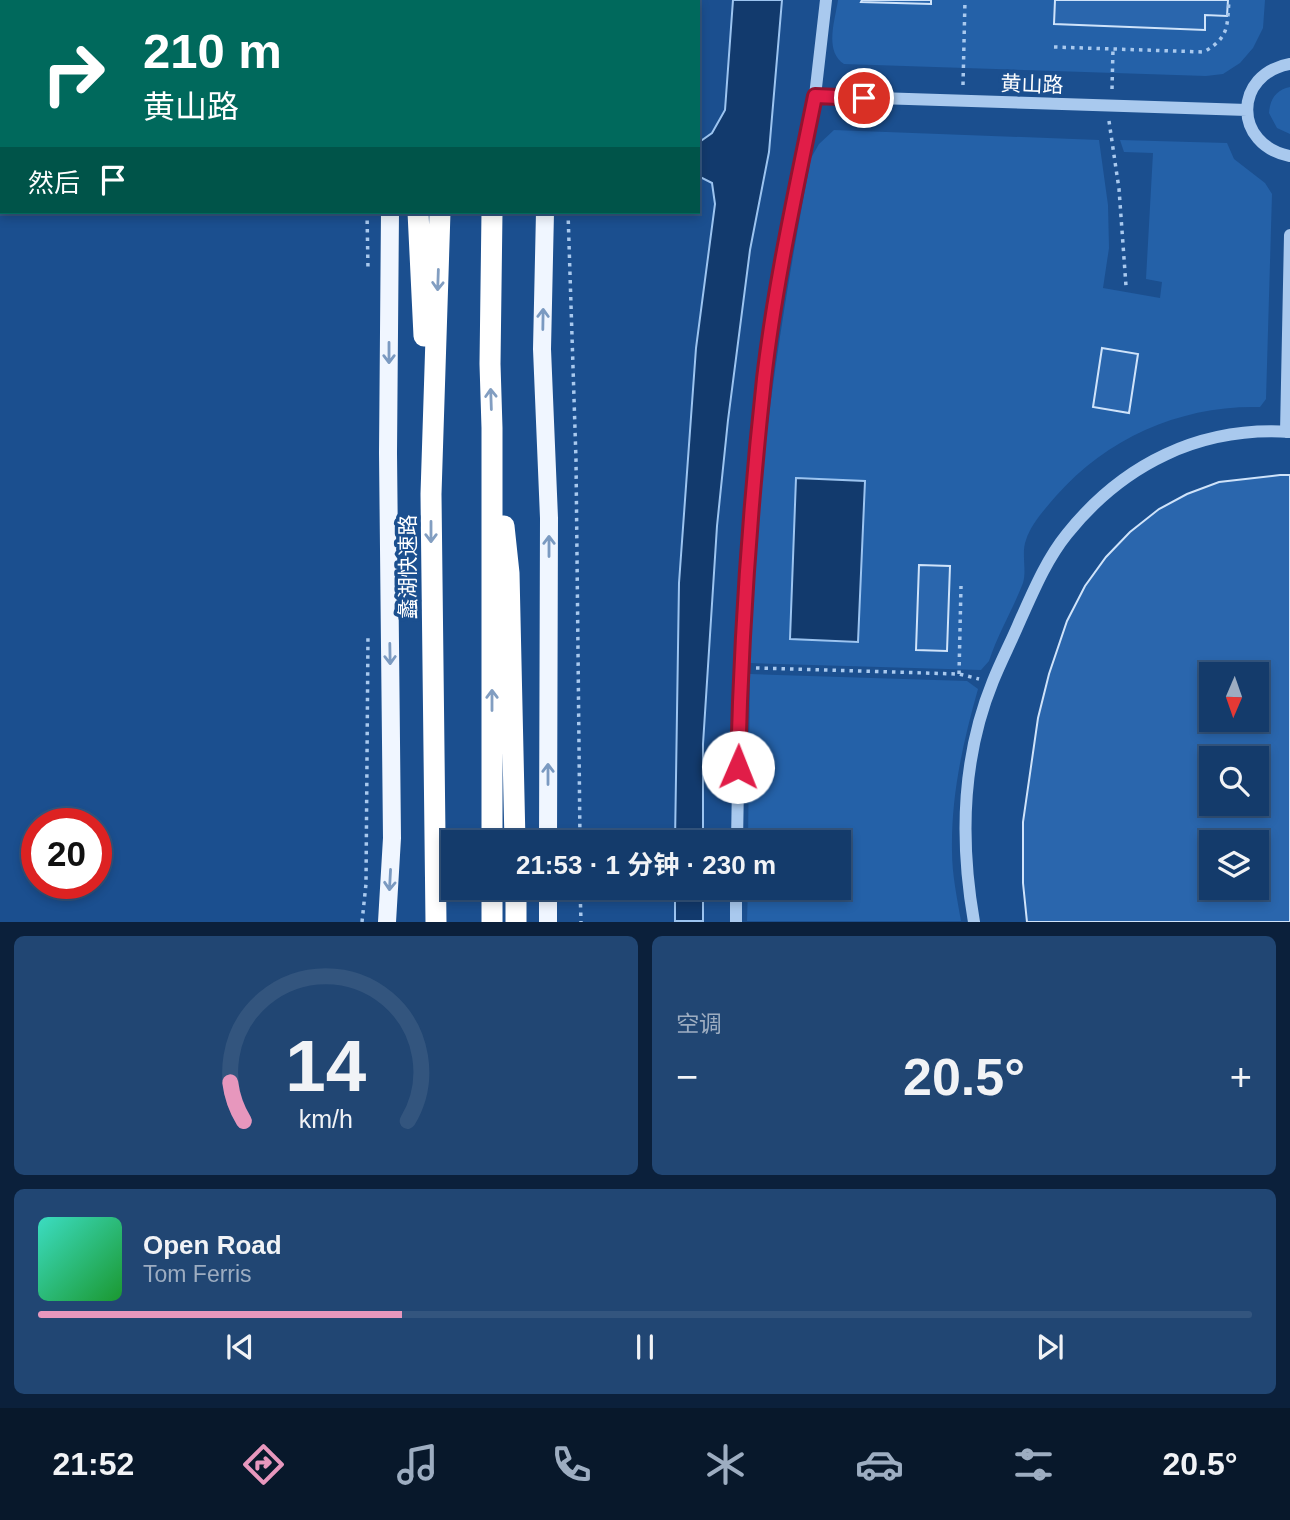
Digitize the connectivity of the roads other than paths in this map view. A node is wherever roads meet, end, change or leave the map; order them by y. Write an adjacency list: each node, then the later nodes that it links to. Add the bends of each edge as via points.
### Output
1 (825, 0): 3 (street)
2 (1290, 64): 4 (street, via 1261,76)
3 (815, 96): 4 (street, 黄山路); 22 (street, via 783,251 764,379 740,667)
4 (1247, 110): 5 (street, via 1255,136 1271,150)
5 (1290, 156)
6 (390, 214): 27 (main road, one-way to 27, via 392,838)
7 (418, 214): 17 (highway)
8 (440, 214): 17 (highway, 蠡湖快速路, one-way to 17)
9 (492, 214): 13 (highway)
10 (505, 214): 13 (highway)
11 (545, 214): 21 (main road, one-way to 11, via 549,518 542,349)
12 (1290, 235): 14 (street)
13 (489, 364): 15 (highway, one-way to 13)
14 (1289, 373): 16 (street)
15 (492, 428): 19 (highway, one-way to 15); 20 (highway, via 509,572)
16 (1288, 432): 34 (street, via 1231,434 1190,443 1156,458 1094,504 1066,535 1040,577 992,682 973,748 965,816)
17 (431, 494): 18 (highway, 蠡湖快速路, one-way to 18)
18 (433, 779): 28 (highway); 29 (highway, 蠡湖快速路)
19 (492, 830)
20 (515, 830)
21 (548, 830)
22 (737, 830)
23 (492, 900): 30 (highway)
24 (516, 900): 31 (highway)
25 (548, 900): 32 (main road)
26 (736, 900): 33 (street)
27 (387, 922)
28 (424, 922)
29 (436, 922)
30 (492, 922)
31 (516, 922)
32 (548, 922)
33 (736, 922)
34 (974, 922)

